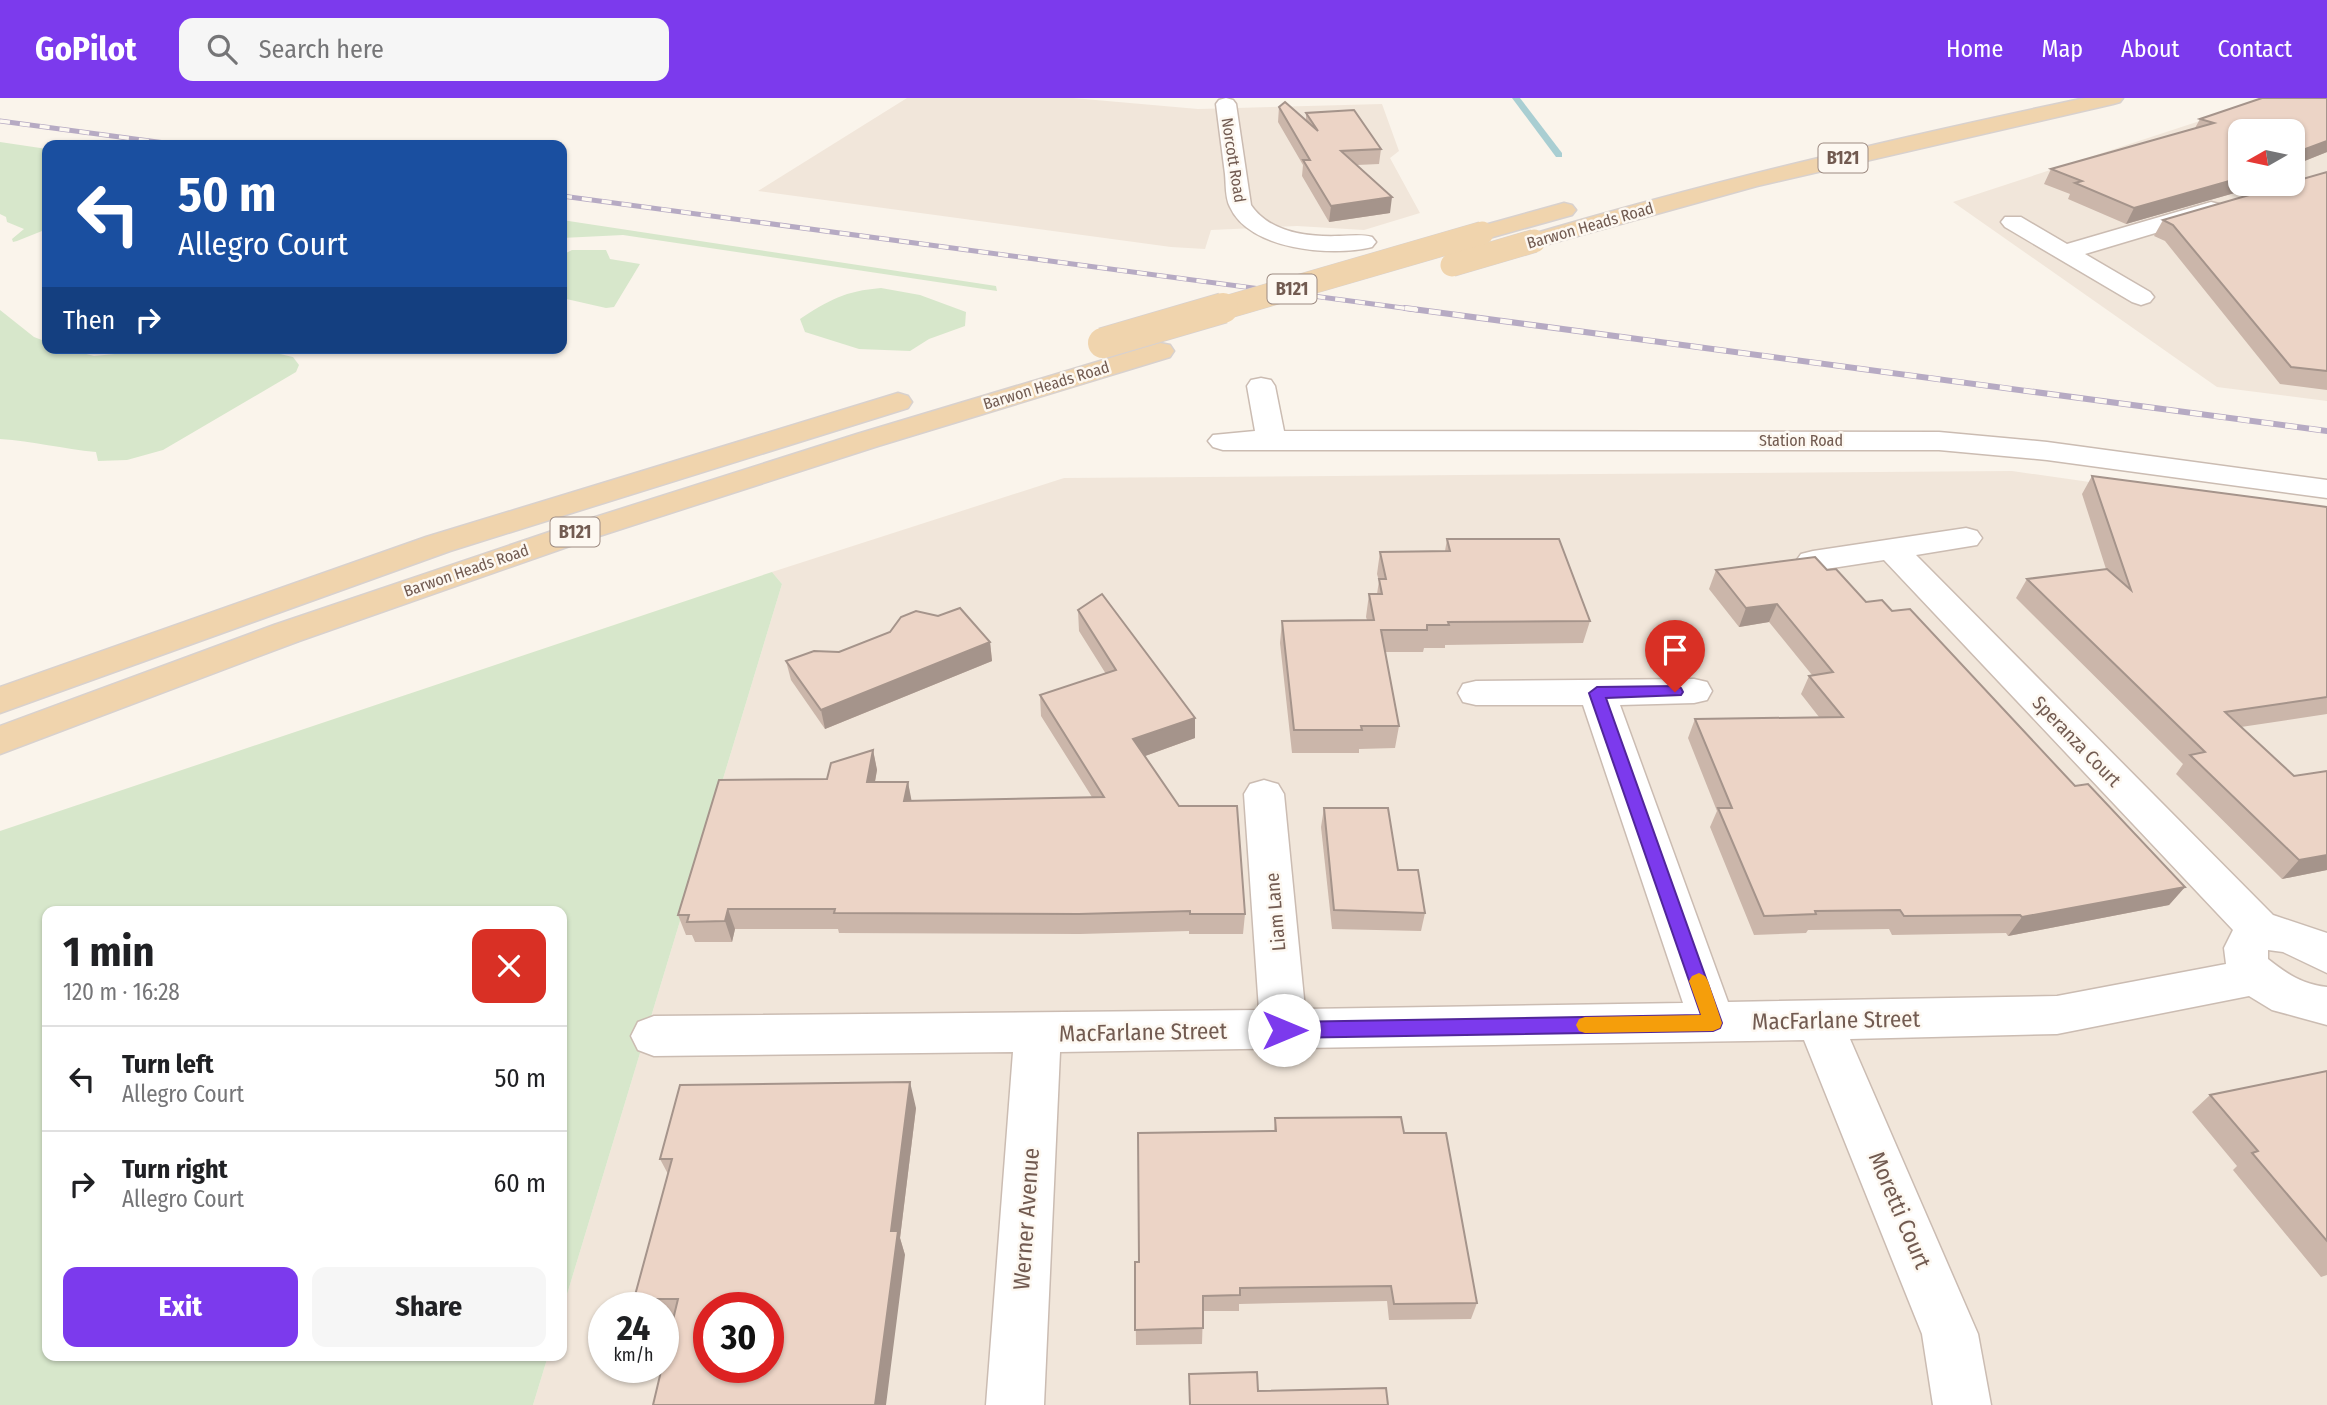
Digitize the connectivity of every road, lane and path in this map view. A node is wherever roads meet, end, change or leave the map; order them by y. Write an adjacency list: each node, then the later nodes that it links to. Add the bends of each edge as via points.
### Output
1 (2113, 98): 20 (main road, Barwon Heads Road / B121, bridge, via 1711,191 873,438 585,529 299,628)
2 (1226, 104): 6 (street, Norcott Road, via 1240,205 1247,218 1271,233 1295,240)
3 (1955, 111): 19 (main road, Barwon Heads Road / B121, bridge, via 1482,233 727,453 438,544)
4 (2235, 202): 7 (street)
5 (2013, 222): 7 (street)
6 (1364, 242)
7 (2065, 252): 8 (street)
8 (2141, 297)
9 (1261, 386): 10 (street)
10 (1271, 440): 11 (street, Station Road); 12 (street, Station Road, via 1939,441 2047,450)
11 (1223, 441)
12 (2327, 489)
13 (1966, 538): 14 (street)
14 (1891, 549): 15 (street); 22 (street, Speranza Court)
15 (1813, 561)
16 (1694, 691): 18 (street)
17 (1476, 693): 18 (street)
18 (1597, 693): 26 (street)
19 (0, 700)
20 (0, 741)
21 (1264, 794): 27 (street, Liam Lane)
22 (2260, 955): 23 (street, MacFarlane Street, via 2280,933); 24 (street, via 2293,1000); 25 (street, MacFarlane Street, via 2057,1015)
23 (2327, 955)
24 (2327, 1006)
25 (1819, 1021): 26 (street, MacFarlane Street); 31 (street, Moretti Court, via 1950,1334)
26 (1713, 1023): 27 (street, MacFarlane Street)
27 (1284, 1030): 28 (street, MacFarlane Street)
28 (1038, 1033): 29 (street, MacFarlane Street); 30 (street, Werner Avenue)
29 (654, 1036)
30 (1015, 1405)
31 (1962, 1405)

